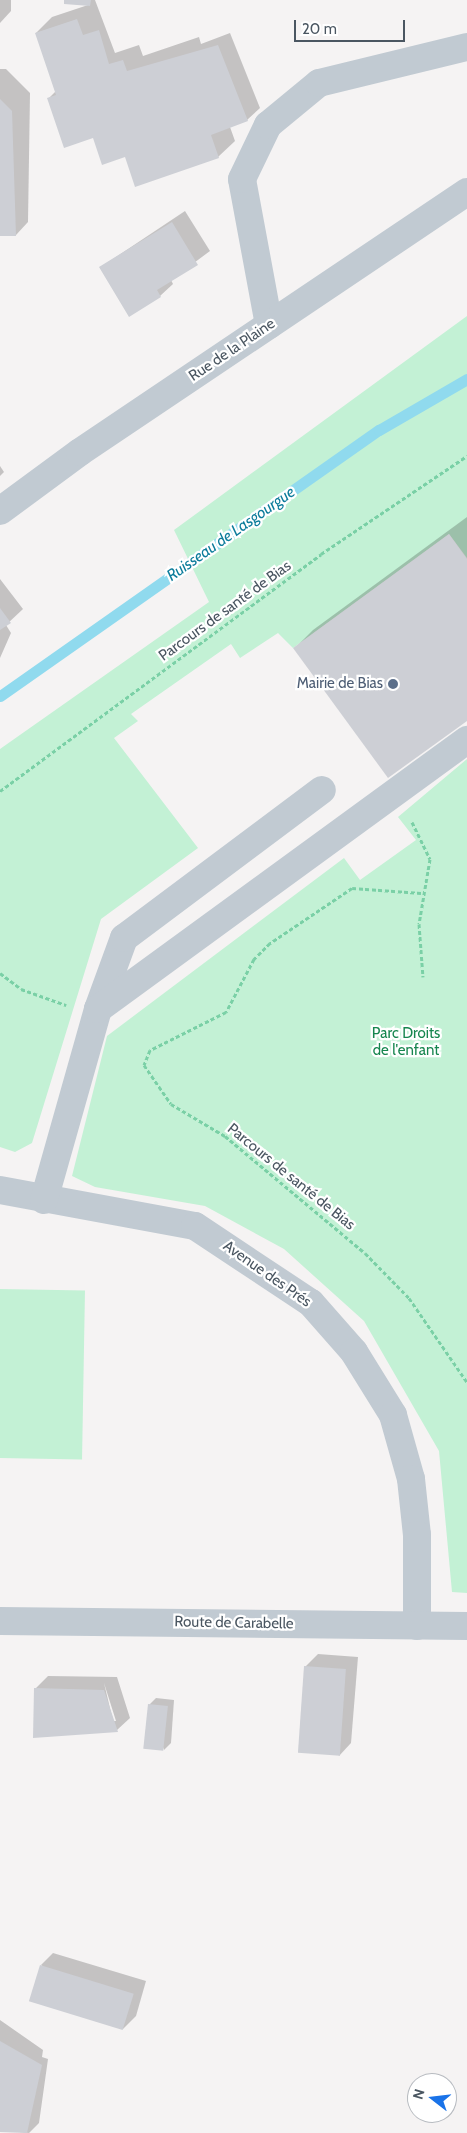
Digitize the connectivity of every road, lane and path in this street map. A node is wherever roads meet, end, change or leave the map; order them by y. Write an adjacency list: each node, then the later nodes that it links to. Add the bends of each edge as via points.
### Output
1 (467, 48): 3 (street, via 319,83 268,125 242,179)
2 (467, 192): 3 (street, Rue de la Plaine)
3 (269, 325): 5 (street, Rue de la Plaine)
4 (467, 456): 8 (path, Parcours de santé de Bias, via 320,554)
5 (0, 512)
6 (467, 740): 9 (street)
7 (322, 790): 13 (street, via 124,938)
8 (0, 791)
9 (392, 795): 10 (path, via 421,834 430,859); 13 (street)
10 (421, 893): 12 (path); 16 (path, Parcours de santé de Bias, via 352,888 264,948 254,959 226,1012 150,1050 144,1065 171,1104 225,1136 365,1253 409,1298)
11 (0, 973): 13 (path, via 21,989 61,1005)
12 (423, 977)
13 (98, 1009): 15 (street)
14 (0, 1190): 15 (street, Avenue des Prés)
15 (44, 1200): 18 (street, Avenue des Prés, via 195,1226 311,1303 354,1352 393,1415 411,1479)
16 (467, 1382)
17 (0, 1621): 18 (street, Route de Carabelle)
18 (417, 1626): 19 (street, Route de Carabelle)
19 (467, 1626)

